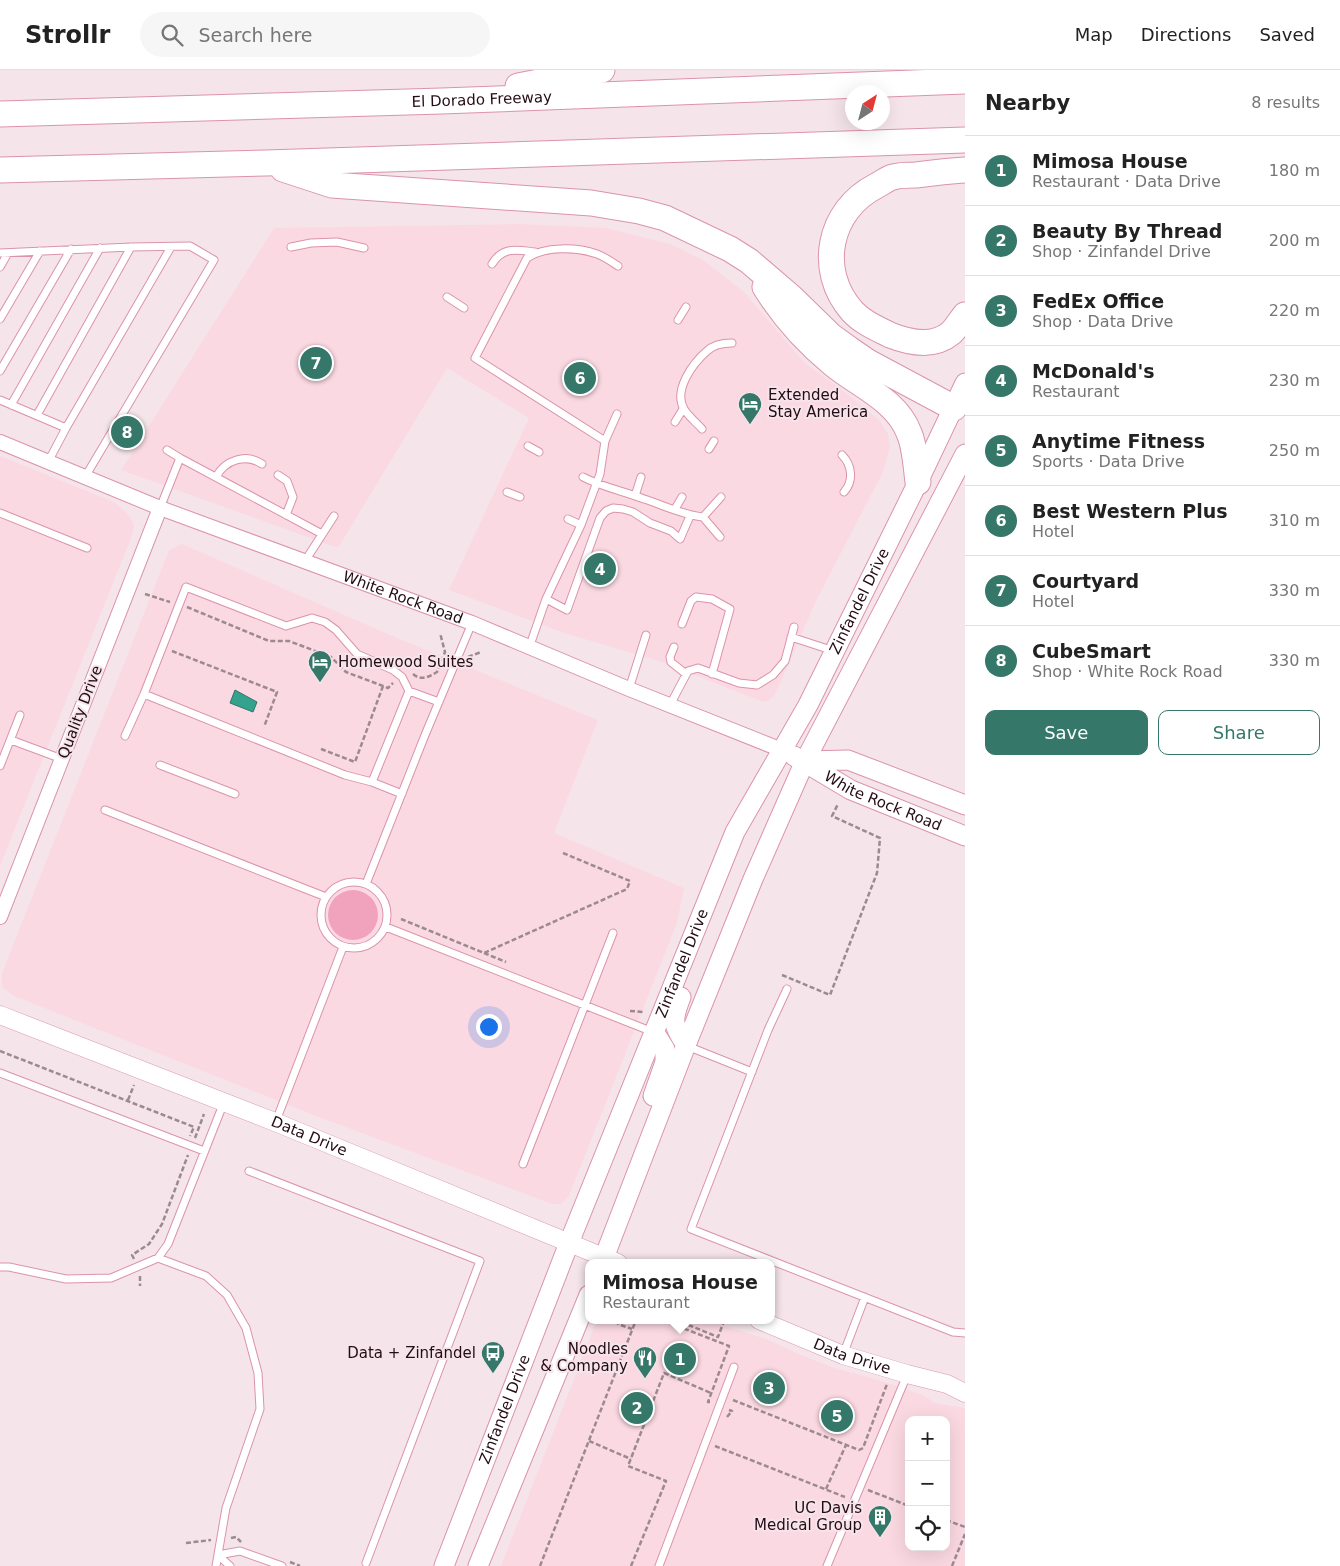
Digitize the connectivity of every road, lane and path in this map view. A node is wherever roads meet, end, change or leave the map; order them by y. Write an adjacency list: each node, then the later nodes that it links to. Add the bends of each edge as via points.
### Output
1 (602, 70): 3 (highway)
2 (965, 81): 3 (highway, El Dorado Freeway)
3 (442, 101): 4 (highway, El Dorado Freeway)
4 (0, 114)
5 (965, 140): 6 (highway)
6 (266, 163): 7 (highway); 19 (highway, via 332,185 591,202 639,211 665,218)
7 (0, 170)
8 (965, 170): 26 (highway, via 893,177 870,189 843,214 835,231 832,264 835,281 852,311 875,328 906,341 938,340 951,332)
9 (131, 247): 10 (lane); 12 (lane); 37 (lane)
10 (171, 247): 39 (lane); 54 (lane, via 190,246 214,260)
11 (291, 247): 13 (lane, via 336,242)
12 (100, 248): 14 (lane); 33 (lane)
13 (364, 248)
14 (71, 249): 15 (lane); 30 (lane)
15 (40, 251): 18 (lane); 27 (lane)
16 (535, 252): 20 (lane, via 511,249 496,256); 21 (lane, via 579,249 599,254); 41 (lane, via 527,258 475,358)
17 (0, 253): 18 (lane)
18 (8, 253): 22 (lane)
19 (749, 261): 34 (highway, via 848,349); 58 (highway, via 780,311 815,349 895,410 909,432)
20 (492, 264)
21 (618, 266)
22 (0, 267)
23 (447, 297): 25 (lane)
24 (686, 307): 28 (lane)
25 (464, 308)
26 (965, 315)
27 (0, 319)
28 (678, 320)
29 (732, 343): 35 (lane, via 707,350 687,374 680,396)
30 (0, 371)
31 (965, 383): 34 (main road, Zinfandel Drive)
32 (0, 400): 33 (lane)
33 (11, 405): 37 (lane)
34 (961, 408): 58 (main road, Zinfandel Drive)
35 (684, 409): 38 (lane); 40 (lane)
36 (617, 414): 41 (lane)
37 (37, 416): 39 (lane)
38 (675, 422)
39 (66, 428): 51 (lane)
40 (702, 429)
41 (605, 441): 59 (lane)
42 (714, 441): 45 (lane)
43 (0, 442): 51 (street, White Rock Road)
44 (528, 446): 47 (lane)
45 (709, 449)
46 (167, 450): 50 (lane)
47 (539, 452)
48 (965, 454): 108 (main road, Zinfandel Drive)
49 (842, 455): 61 (lane, via 849,462 851,476)
50 (180, 458): 55 (lane); 66 (lane)
51 (48, 462): 54 (street, White Rock Road)
52 (262, 464): 55 (lane, via 254,458 234,460 220,469)
53 (278, 475): 69 (lane, via 287,481 293,497)
54 (85, 477): 66 (street, White Rock Road)
55 (216, 477): 69 (lane)
56 (583, 477): 59 (lane)
57 (641, 477): 62 (lane)
58 (918, 482): 91 (main road, Zinfandel Drive)
59 (596, 484): 62 (lane); 74 (lane)
60 (507, 492): 65 (lane)
61 (844, 492)
62 (635, 496): 67 (lane)
63 (682, 497): 67 (lane)
64 (721, 497): 72 (lane)
65 (520, 498)
66 (160, 508): 78 (street, White Rock Road); 107 (street, Quality Drive)
67 (675, 509): 71 (lane)
68 (0, 513): 77 (lane)
69 (286, 515): 75 (lane)
70 (334, 516): 75 (lane)
71 (690, 516): 72 (lane); 80 (lane, via 680,539 633,512 613,508 606,511 600,518 567,610)
72 (703, 517): 76 (lane)
73 (568, 519): 74 (lane)
74 (581, 524): 80 (lane)
75 (322, 534): 78 (lane)
76 (720, 537)
77 (87, 548)
78 (305, 561): 82 (street, White Rock Road)
79 (145, 594): 81 (path)
80 (546, 599): 89 (lane)
81 (179, 605): 94 (lane, via 186,587 286,626 312,618 326,622 358,654); 95 (path, via 269,641 289,641 332,657 346,672); 98 (lane)
82 (472, 623): 89 (street, White Rock Road); 99 (lane)
83 (682, 624): 93 (lane, via 691,601 696,597 712,599 730,609)
84 (794, 627): 87 (lane)
85 (440, 633): 94 (path, via 445,652 437,672 430,677 419,678 408,667)
86 (646, 635): 96 (lane)
87 (791, 637): 91 (lane); 93 (lane, via 785,661 773,675 757,685)
88 (674, 647): 92 (lane, via 671,662)
89 (529, 648): 96 (street, White Rock Road)
90 (166, 649): 102 (path, via 277,692)
91 (835, 651): 106 (main road, Zinfandel Drive)
92 (686, 674): 93 (lane, via 698,668); 100 (lane)
93 (712, 674)
94 (400, 676): 95 (path, via 388,688); 97 (lane)
95 (383, 686): 105 (path, via 355,762)
96 (629, 689): 100 (street, White Rock Road)
97 (409, 692): 99 (lane); 111 (lane)
98 (144, 694): 103 (lane); 111 (lane, via 345,775)
99 (439, 702): 113 (lane)
100 (670, 705): 106 (street, White Rock Road)
101 (20, 716): 104 (lane)
102 (264, 727)
103 (125, 736)
104 (10, 740): 107 (lane); 110 (lane)
105 (321, 749)
106 (782, 750): 108 (main road, White Rock Road); 119 (main road, Zinfandel Drive, via 736,832)
107 (62, 759): 122 (street, Quality Drive)
108 (805, 761): 115 (main road, White Rock Road, via 848,760); 117 (main road, White Rock Road, via 851,790); 132 (main road, Zinfandel Drive)
109 (160, 765): 112 (lane)
110 (0, 766)
111 (372, 782): 113 (lane)
112 (235, 794)
113 (402, 794): 120 (lane)
114 (838, 804): 127 (path, via 832,816 880,838 877,873 830,995)
115 (965, 805)
116 (105, 810): 121 (lane)
117 (965, 836)
118 (563, 853): 123 (path, via 630,881 627,889 484,953)
119 (717, 879): 131 (main road, Zinfandel Drive); 132 (main road, via 721,898 674,1021 676,1031)
120 (366, 884): 121 (lane, via 340,884); 124 (lane, via 377,890 385,901)
121 (326, 897): 126 (lane, via 321,916 324,929 332,940)
122 (0, 917)
123 (401, 919)
124 (386, 927): 126 (lane, via 368,946 356,949); 129 (lane)
125 (613, 933): 129 (lane)
126 (343, 946): 141 (lane)
127 (782, 975)
128 (787, 989): 134 (lane)
129 (585, 1006): 131 (lane); 144 (lane)
130 (0, 1016): 138 (street, Data Drive)
131 (655, 1033): 139 (main road, via 665,1049 665,1062 653,1096); 146 (main road, Zinfandel Drive)
132 (686, 1045): 134 (lane); 139 (main road, Zinfandel Drive)
133 (0, 1051): 137 (path)
134 (752, 1072): 150 (lane, via 691,1229)
135 (0, 1073): 142 (lane)
136 (134, 1086): 137 (path)
137 (128, 1101): 140 (path, via 194,1127 190,1138 194,1140)
138 (224, 1102): 141 (street, Data Drive); 143 (lane)
139 (660, 1111): 149 (main road, Zinfandel Drive)
140 (204, 1114)
141 (275, 1122): 146 (street, Data Drive)
142 (192, 1146): 143 (lane); 153 (path, via 162,1224 149,1244 132,1255)
143 (204, 1151): 147 (lane, via 168,1244)
144 (523, 1164)
145 (249, 1171): 187 (lane, via 480,1261)
146 (569, 1243): 148 (street, Data Drive); 191 (main road, Zinfandel Drive)
147 (158, 1258): 153 (lane); 186 (lane, via 206,1276 226,1295 246,1328 258,1373 260,1409 226,1508)
148 (604, 1259)
149 (609, 1259)
150 (767, 1259)
151 (775, 1262): 155 (lane)
152 (0, 1267): 153 (lane, via 9,1266 66,1279 110,1278)
153 (136, 1267): 154 (path)
154 (140, 1286)
155 (865, 1298): 164 (lane, via 953,1332); 165 (lane)
156 (585, 1305): 192 (main road)
157 (618, 1324): 163 (path)
158 (634, 1324): 163 (path)
159 (681, 1324): 171 (path, via 680,1327 729,1346)
160 (686, 1324): 161 (path, via 718,1337)
161 (723, 1324)
162 (769, 1324): 165 (street, Data Drive)
163 (632, 1329): 177 (path)
164 (965, 1333)
165 (843, 1354): 167 (street, Data Drive)
166 (734, 1367): 174 (lane)
167 (907, 1374): 170 (street, Data Drive); 181 (lane)
168 (965, 1376): 170 (street)
169 (888, 1381): 178 (path, via 863,1448 859,1450)
170 (947, 1384): 172 (street, Data Drive)
171 (711, 1393): 174 (path, via 708,1402); 179 (path, via 664,1373)
172 (965, 1393)
173 (735, 1394): 178 (path, via 733,1401)
174 (720, 1406): 175 (path, via 732,1411); 195 (lane)
175 (723, 1421)
176 (717, 1438): 180 (path, via 714,1446)
177 (589, 1441): 179 (path); 193 (path)
178 (846, 1445): 180 (path)
179 (631, 1459): 194 (path, via 628,1466 666,1481)
180 (826, 1489): 181 (path)
181 (853, 1501): 182 (path, via 860,1504 866,1490); 196 (lane)
182 (905, 1505)
183 (950, 1521): 184 (path)
184 (965, 1527)
185 (965, 1534): 197 (path)
186 (218, 1556): 188 (lane); 189 (lane); 190 (lane, via 240,1551)
187 (366, 1563)
188 (216, 1566)
189 (230, 1566)
190 (282, 1566)
191 (444, 1566)
192 (478, 1566)
193 (540, 1566)
194 (631, 1566)
195 (659, 1566)
196 (826, 1566)
197 (952, 1566)

